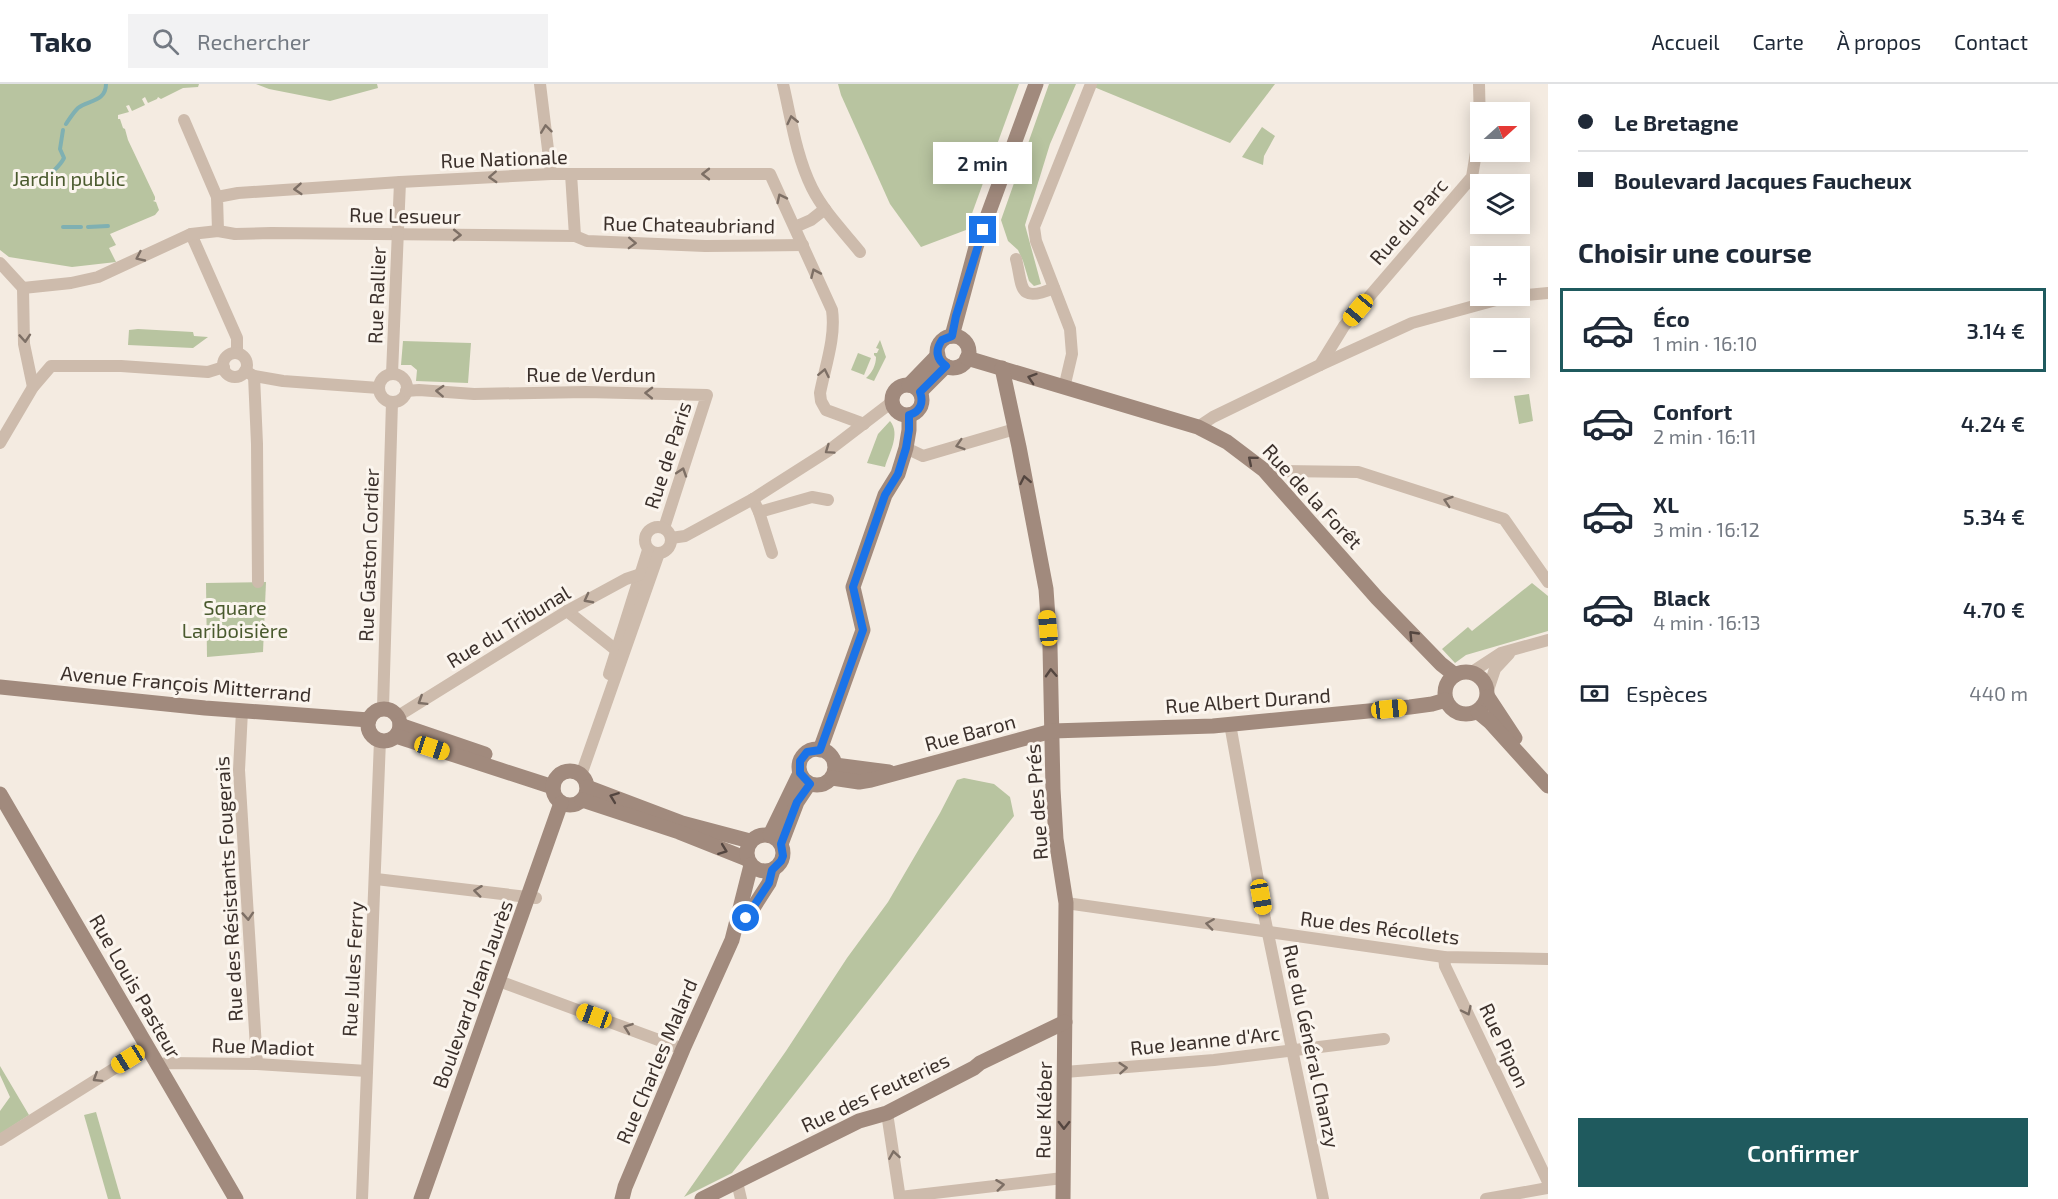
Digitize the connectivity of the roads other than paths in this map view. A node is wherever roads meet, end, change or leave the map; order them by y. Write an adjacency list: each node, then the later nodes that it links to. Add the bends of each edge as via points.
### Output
1 (540, 84): 9 (street, one-way to 1)
2 (783, 84): 13 (street, one-way to 2, via 800,156)
3 (1036, 84): 26 (main road, via 976,247)
4 (1091, 84): 24 (street, via 1034,227 1035,241)
5 (1479, 84): 6 (street, Rue du Parc)
6 (1479, 102)
7 (184, 120): 12 (street)
8 (1474, 162): 30 (street, Rue du Parc, via 1472,177 1344,326)
9 (551, 174): 10 (street, Rue Nationale); 11 (street, Rue Nationale, one-way to 11)
10 (571, 174): 14 (street, Rue Nationale, one-way to 10, via 770,174); 18 (street)
11 (400, 182): 12 (street, Rue Nationale, one-way to 12); 17 (street, Rue Rallier)
12 (217, 197): 15 (street)
13 (825, 209): 14 (street); 20 (street)
14 (795, 227): 19 (street)
15 (218, 231): 16 (street, Rue Lesueur); 17 (street, Rue Lesueur)
16 (191, 234): 23 (street, Rue Lesueur, one-way to 23, via 98,277); 27 (street, via 237,338)
17 (398, 234): 18 (street, Rue Lesueur, one-way to 18); 34 (street, Rue Rallier)
18 (575, 236): 19 (street, Rue Chateaubriand, one-way to 19, via 588,241 705,246)
19 (803, 245): 44 (street, one-way to 19, via 826,410 821,401 832,337 832,310)
20 (860, 252)
21 (1016, 259): 24 (street, via 1020,282 1027,292 1039,295)
22 (0, 263): 23 (street)
23 (23, 288): 35 (street, one-way to 35, via 24,344)
24 (1054, 288): 37 (street, via 1070,329 1072,354)
25 (1548, 293): 30 (street, via 1507,297 1412,323)
26 (952, 336): 28 (main road, via 964,341 969,349); 29 (main road, via 942,340 937,350)
27 (237, 353): 31 (street, via 226,356); 33 (street, via 245,358)
28 (967, 358): 29 (main road, via 956,367); 32 (main road, Rue de la Forêt)
29 (942, 360): 38 (main road)
30 (1320, 365): 45 (street)
31 (224, 367): 33 (street, via 233,376); 35 (street, via 208,372 51,366)
32 (1002, 368): 37 (main road, Rue de la Forêt, one-way to 32); 46 (main road, Rue des Prés)
33 (250, 373): 36 (street, via 283,381); 57 (street, via 257,444)
34 (392, 374): 36 (street, via 381,380); 39 (street, via 404,380)
35 (33, 387): 47 (street)
36 (379, 388): 41 (street, via 381,396)
37 (1064, 388): 45 (main road, Rue de la Forêt)
38 (915, 389): 42 (main road, via 897,389); 43 (main road, via 921,407)
39 (406, 391): 40 (street, Rue de Verdun, one-way to 39); 41 (street, via 401,399)
40 (707, 395): 53 (street, Rue de Paris, one-way to 40)
41 (392, 402): 68 (street, Rue Gaston Cordier)
42 (892, 402): 43 (main road, via 896,410); 44 (street)
43 (909, 415): 48 (main road)
44 (864, 424): 50 (street, one-way to 50, via 828,452)
45 (1198, 427): 49 (main road, Rue de la Forêt, one-way to 45, via 1247,456)
46 (1015, 429): 48 (street, one-way to 48, via 923,456); 74 (main road, Rue des Prés, one-way to 46, via 1046,589)
47 (0, 442)
48 (906, 448): 76 (main road, via 853,587 863,630)
49 (1270, 478): 58 (street, one-way to 49, via 1504,519 1358,471 1282,471); 64 (main road, Rue de la Forêt, one-way to 49, via 1377,598)
50 (753, 498): 52 (street); 53 (street, via 685,536)
51 (828, 500): 52 (street, via 812,497)
52 (759, 512): 55 (street)
53 (668, 533): 54 (street, via 667,550); 54 (street, via 655,527 648,531 644,542)
54 (654, 551): 56 (street, Boulevard Jean Jaurès); 82 (street, Boulevard Jean Jaurès)
55 (772, 553)
56 (641, 574): 59 (street, Rue du Tribunal, one-way to 59); 62 (street, Boulevard Jean Jaurès)
57 (258, 582)
58 (1548, 582)
59 (567, 611): 62 (street); 73 (street, Rue du Tribunal, one-way to 73)
60 (1548, 640): 61 (street)
61 (1514, 649): 63 (street); 66 (street, via 1495,669)
62 (616, 650): 82 (street, Boulevard Jean Jaurès)
63 (1472, 672): 64 (main road); 66 (main road, via 1482,679)
64 (1455, 675): 67 (main road, via 1447,683)
65 (0, 687): 69 (main road, Avenue François Mitterrand)
66 (1488, 694): 70 (main road); 77 (main road)
67 (1446, 700): 70 (main road, via 1452,710 1462,714); 72 (main road, Rue Albert Durand)
68 (383, 708): 71 (main road); 73 (main road, via 392,710)
69 (242, 711): 71 (main road, Avenue François Mitterrand); 102 (street, Rue des Résistants Fougerais, one-way to 102, via 239,770)
70 (1478, 712): 77 (main road)
71 (369, 720): 75 (main road, via 370,733)
72 (1230, 724): 74 (main road, Rue Albert Durand); 93 (street, Rue du Général Chanzy)
73 (398, 726): 75 (main road, via 387,741); 80 (main road)
74 (1052, 731): 78 (main road, Rue Baron, via 898,773); 91 (main road, Rue des Prés, via 1056,839)
75 (380, 740): 89 (street, Rue Jules Ferry)
76 (820, 750): 78 (main road, via 830,755); 79 (main road, via 813,750 800,761)
77 (1530, 764): 81 (main road)
78 (833, 771): 79 (main road, via 820,785)
79 (805, 778): 85 (main road)
80 (555, 783): 82 (main road, via 555,796); 82 (main road, via 564,772)
81 (1548, 786)
82 (576, 790): 84 (main road); 90 (main road, Boulevard Jean Jaurès)
83 (0, 794): 99 (main road, Rue Louis Pasteur)
84 (704, 835): 86 (main road); 87 (main road, one-way to 87)
85 (775, 839): 86 (main road, via 759,835); 88 (main road, via 783,856)
86 (750, 841): 87 (main road)
87 (749, 862): 88 (main road, via 761,871); 92 (main road)
88 (772, 870): 92 (main road, Rue Charles Malard, via 769,883)
89 (376, 879): 90 (street, one-way to 89); 104 (street, Rue Jules Ferry)
90 (532, 898): 96 (main road, Boulevard Jean Jaurès)
91 (1066, 903): 93 (street, Rue des Récollets, one-way to 91); 97 (main road, Rue des Prés)
92 (744, 915): 100 (main road, Rue Charles Malard)
93 (1268, 932): 94 (street, Rue des Récollets); 101 (street, Rue du Général Chanzy)
94 (1444, 957): 95 (street, Rue des Récollets); 110 (street, Rue Pipon, one-way to 110)
95 (1548, 959)
96 (502, 982): 100 (street, one-way to 96); 115 (main road, Boulevard Jean Jaurès); 116 (main road, Boulevard Jean Jaurès)
97 (1065, 1022): 105 (main road, Rue Kléber); 106 (main road, Rue des Feuteries)
98 (1384, 1039): 101 (street, Rue Jeanne d'Arc)
99 (147, 1048): 103 (main road, Rue Louis Pasteur); 107 (street, one-way to 107)
100 (683, 1049): 117 (main road, Rue Charles Malard)
101 (1293, 1050): 105 (street, Rue Jeanne d'Arc, one-way to 101, via 1173,1065); 121 (street, Rue du Général Chanzy)
102 (257, 1064): 103 (street, Rue Madiot); 104 (street, Rue Madiot)
103 (158, 1065): 113 (main road, Rue Louis Pasteur)
104 (367, 1071): 114 (street, Rue Jules Ferry)
105 (1065, 1072): 108 (main road, Rue Kléber, one-way to 108)
106 (887, 1113): 109 (main road, Rue des Feuteries, via 859,1121); 112 (street, one-way to 106)
107 (0, 1140)
108 (1063, 1178): 112 (street, one-way to 108); 120 (main road, Rue Kléber)
109 (737, 1182): 118 (main road, Rue des Feuteries); 119 (street)
110 (1548, 1182)
111 (1548, 1188): 122 (street)
112 (900, 1198)
113 (236, 1199)
114 (362, 1199)
115 (421, 1199)
116 (428, 1199)
117 (622, 1199)
118 (702, 1199)
119 (741, 1199)
120 (1063, 1199)
121 (1323, 1199)
122 (1486, 1199)

